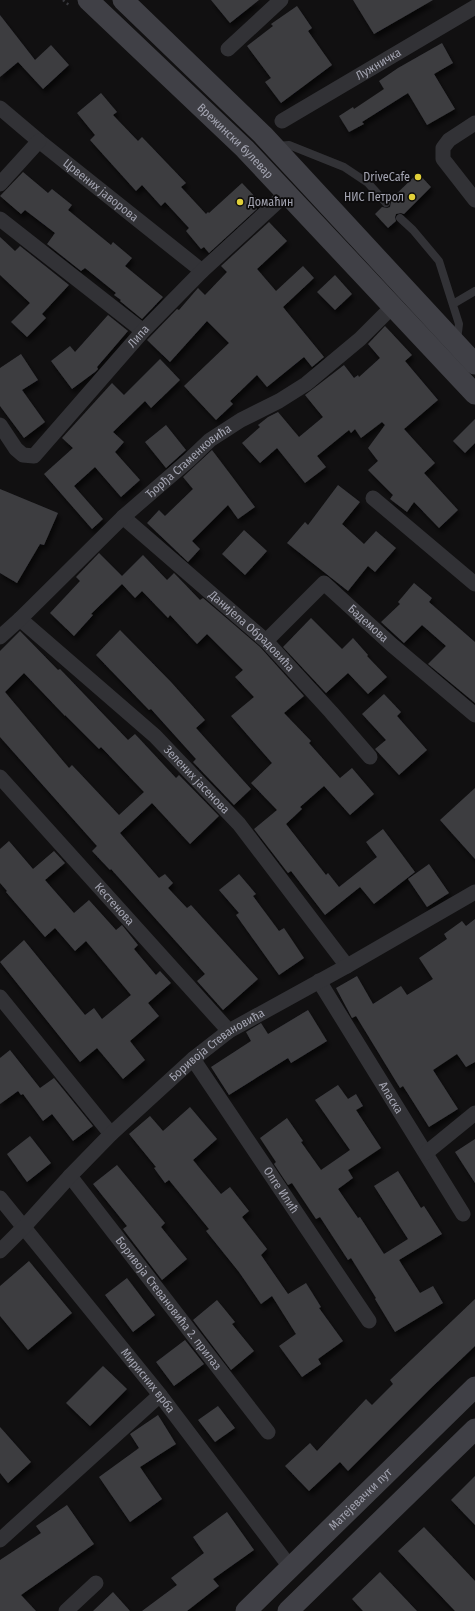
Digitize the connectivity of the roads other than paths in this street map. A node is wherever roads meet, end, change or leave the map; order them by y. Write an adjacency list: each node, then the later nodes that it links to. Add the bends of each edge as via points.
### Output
1 (88, 0): 12 (main road, Врежински булевар, via 245,149)
2 (124, 0): 10 (main road, Врежински булевар)
3 (281, 0): 5 (street)
4 (475, 7): 7 (street, Лужничка)
5 (228, 49)
6 (0, 108): 9 (street, Црвених јаворова)
7 (282, 121)
8 (475, 124): 13 (street, via 449,140 443,148 443,159)
9 (39, 141): 11 (street); 17 (street, Црвених јаворова)
10 (273, 146): 14 (lane, via 289,145 344,167 368,183); 22 (main road, Врежински булевар)
11 (0, 184)
12 (287, 193): 17 (street, Липа); 20 (main road, Врежински булевар)
13 (475, 200)
14 (386, 203)
15 (400, 218): 19 (lane, via 439,262)
16 (0, 219): 21 (street)
17 (202, 271): 21 (street, Липа)
18 (475, 291): 19 (lane)
19 (453, 304): 22 (lane, via 459,324)
20 (393, 306): 24 (main road, Врежински булевар); 27 (street, Ђорђа Стаменковића, via 360,339 306,384 210,440)
21 (143, 331): 25 (street, Липа, via 34,456 23,455 16,449)
22 (457, 344): 23 (main road, Врежински булевар)
23 (475, 364)
24 (475, 394)
25 (0, 425)
26 (373, 498): 28 (street)
27 (123, 517): 29 (street, Ђорђа Стаменковића); 31 (street, Данијела Обрадовића)
28 (475, 584)
29 (20, 619): 30 (street, Ђорђа Стаменковића); 36 (street, Зелених јасенова, via 155,736 239,824)
30 (0, 637)
31 (266, 641): 32 (street, Бадемова, via 324,583); 33 (street, Данијела Обрадовића)
32 (475, 715)
33 (370, 756)
34 (0, 778): 39 (street, Кестенова)
35 (475, 892): 36 (street, Боривоја Стевановића)
36 (347, 966): 37 (street, Боривоја Стевановића)
37 (319, 981): 39 (street, Боривоја Стевановића); 43 (street, Аласка)
38 (0, 997): 42 (street)
39 (229, 1031): 40 (street, Боривоја Стевановића)
40 (193, 1059): 42 (street, Боривоја Стевановића); 49 (street, Олге Илић)
41 (475, 1113): 43 (street)
42 (111, 1134): 44 (street, Боривоја Стевановића)
43 (426, 1153): 46 (street, Аласка)
44 (70, 1176): 47 (street, Боривоја Стевановића); 53 (street, Боривоја Стевановића 2. прилаз)
45 (0, 1198): 47 (street, Мирисних врба)
46 (463, 1214)
47 (24, 1228): 48 (street, Боривоја Стевановића); 51 (street, Мирисних врба)
48 (0, 1251)
49 (369, 1321)
50 (475, 1387): 55 (main road, Матејевачки пут)
51 (160, 1395): 54 (street); 55 (street, Мирисних врба)
52 (475, 1429): 59 (main road)
53 (268, 1432)
54 (0, 1540)
55 (290, 1567): 58 (main road, Матејевачки пут)
56 (96, 1583): 57 (street)
57 (66, 1611)
58 (246, 1611)
59 (288, 1611)

